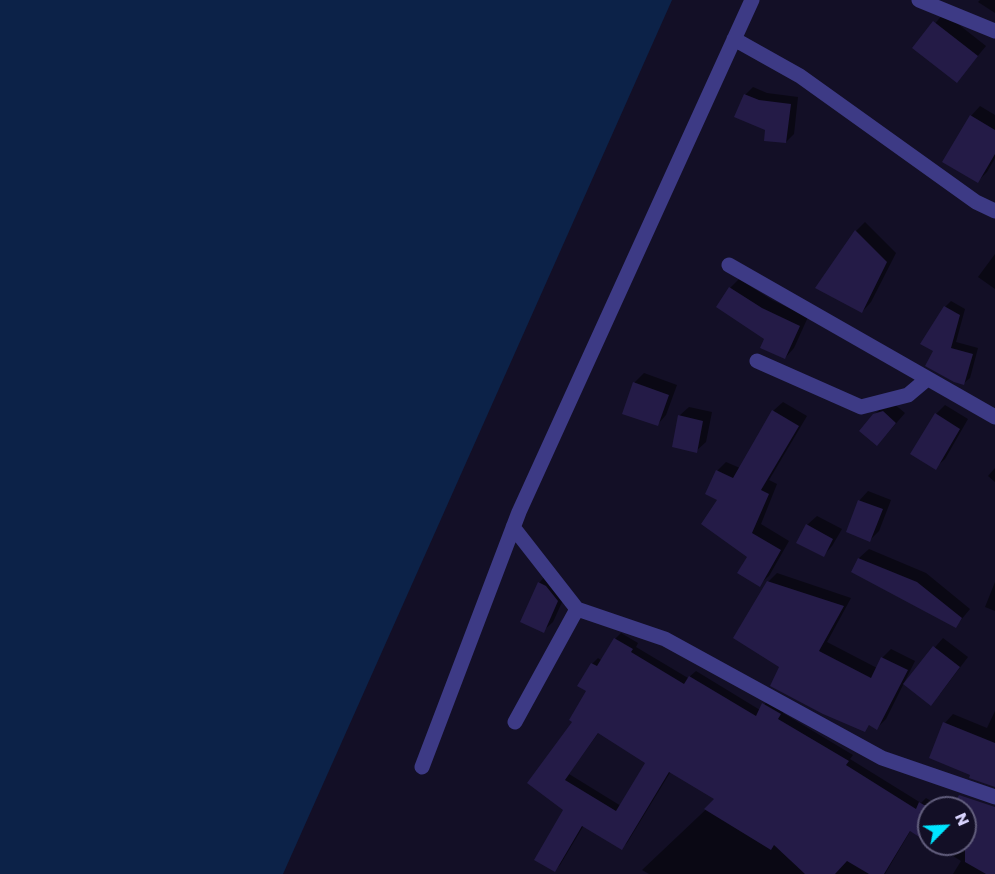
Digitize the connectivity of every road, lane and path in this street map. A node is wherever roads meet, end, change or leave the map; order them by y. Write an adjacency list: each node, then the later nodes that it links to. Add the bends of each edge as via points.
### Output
1 (752, 0): 4 (street)
2 (920, 0): 3 (street)
3 (995, 31)
4 (734, 39): 5 (street, via 800,76 976,202); 10 (street)
5 (995, 211)
6 (729, 265): 8 (street)
7 (757, 361): 8 (street, via 861,407 908,395)
8 (927, 379): 9 (street)
9 (995, 417)
10 (513, 528): 11 (street); 13 (street)
11 (577, 609): 12 (street); 14 (street, via 664,639 882,758)
12 (515, 722)
13 (422, 767)
14 (995, 797)

